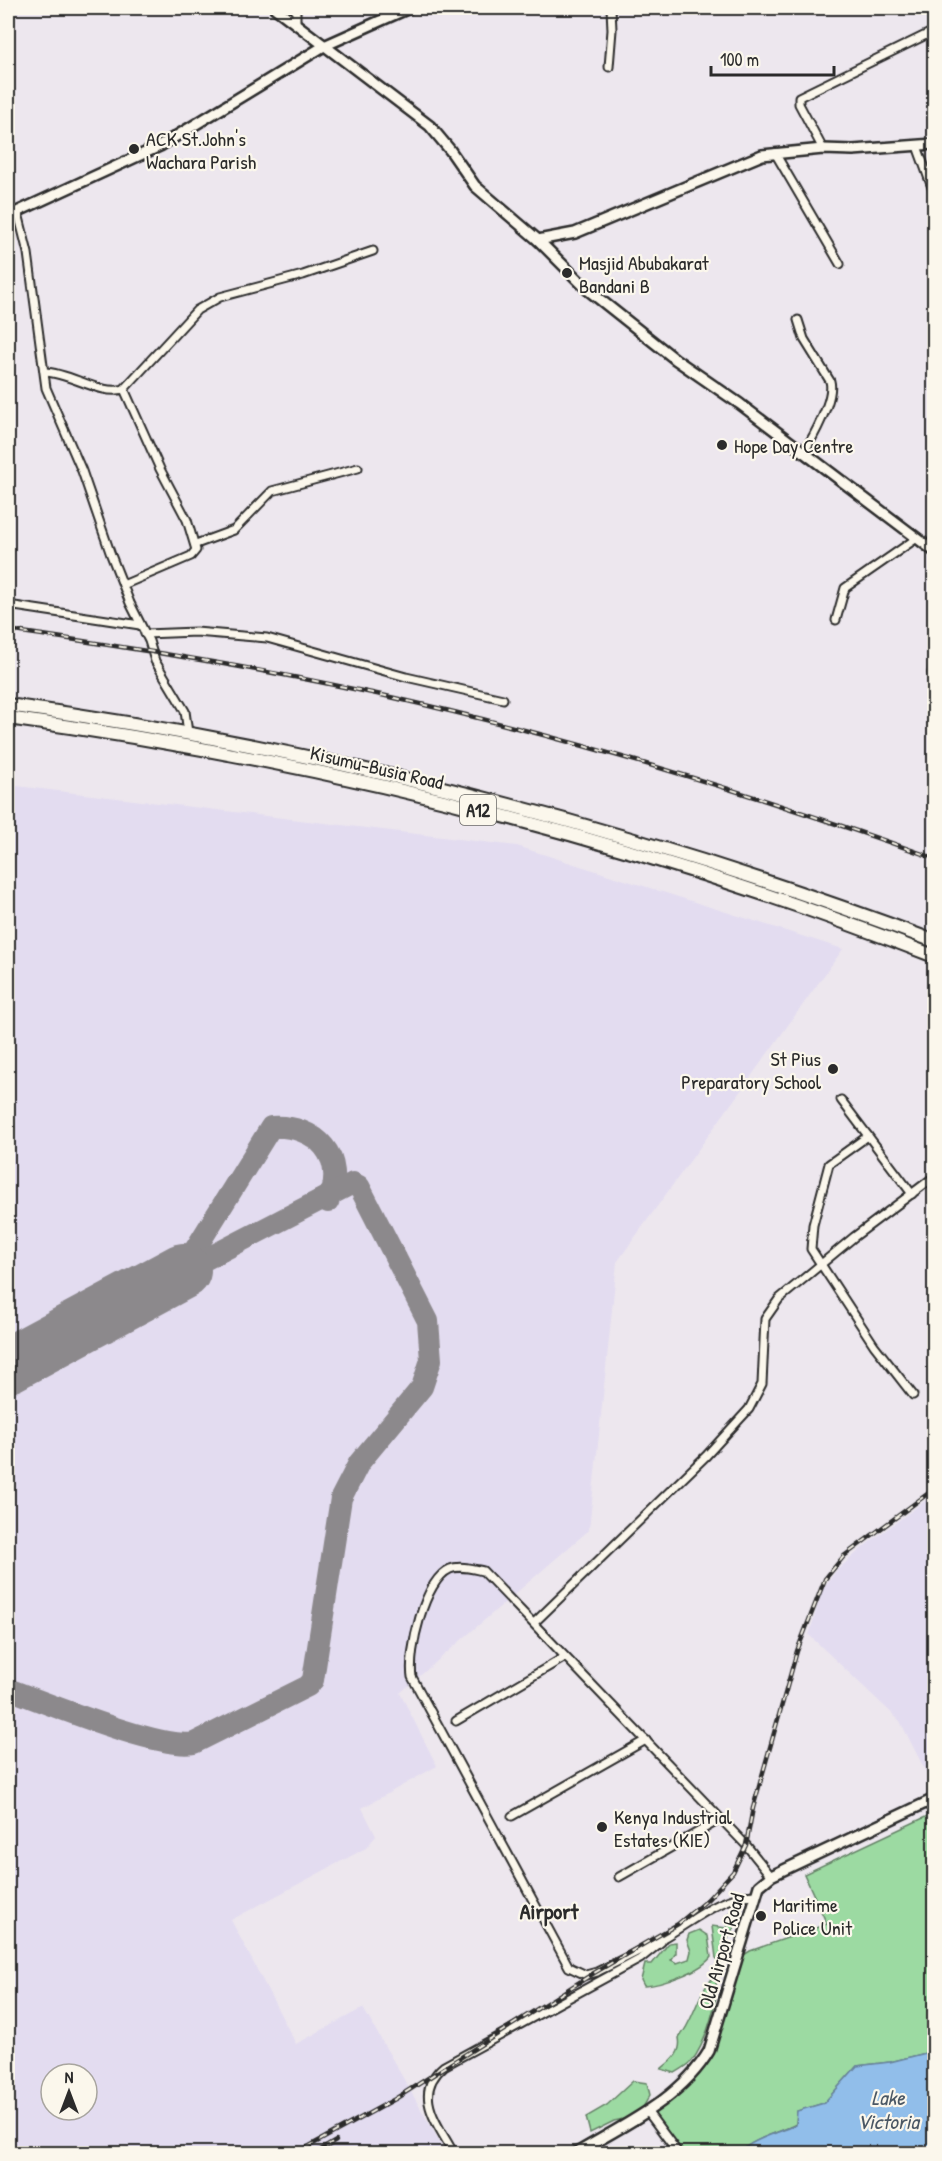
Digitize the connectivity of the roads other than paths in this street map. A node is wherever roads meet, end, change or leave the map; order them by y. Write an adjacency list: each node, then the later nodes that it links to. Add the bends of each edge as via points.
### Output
1 (275, 8): 5 (street)
2 (296, 8): 5 (street)
3 (406, 8): 7 (street)
4 (611, 8): 8 (street)
5 (297, 22): 7 (street)
6 (934, 31): 11 (street, via 799,97)
7 (324, 46): 14 (street, via 160,146); 16 (street, via 430,126 475,186)
8 (609, 66)
9 (934, 144): 10 (street)
10 (917, 146): 11 (street); 13 (street)
11 (823, 149): 12 (street)
12 (775, 153): 16 (street, via 575,233); 18 (street)
13 (934, 193)
14 (18, 213): 15 (street); 20 (street)
15 (8, 216)
16 (538, 240): 22 (street, via 588,290)
17 (373, 251): 21 (street, via 220,297 197,310)
18 (840, 264)
19 (798, 320): 22 (street, via 804,339 832,388)
20 (45, 372): 21 (street, via 74,377 101,389); 27 (street, via 46,388 82,471)
21 (124, 389): 25 (street)
22 (803, 453): 24 (street)
23 (358, 468): 25 (street, via 272,492 234,530)
24 (917, 538): 26 (street); 29 (street, via 845,588)
25 (195, 544): 27 (street, via 191,556)
26 (934, 552)
27 (123, 585): 30 (street)
28 (8, 605): 30 (street)
29 (836, 620)
30 (140, 625): 31 (street)
31 (145, 634): 34 (street, via 196,632 267,638); 37 (street, via 155,661 185,711)
32 (934, 661): 33 (street)
33 (934, 684)
34 (503, 699)
35 (8, 705): 37 (highway, Kisumu-Busia Road / A12)
36 (8, 718): 39 (highway, Kisumu-Busia Road / A12, via 135,735 368,783 508,818 755,892)
37 (188, 733): 38 (highway, Kisumu-Busia Road / A12, via 460,790 611,832)
38 (934, 941)
39 (934, 956)
40 (841, 1100): 41 (street)
41 (868, 1136): 43 (street); 44 (street, via 834,1160 826,1173 811,1249)
42 (934, 1177): 43 (street)
43 (912, 1194): 44 (street)
44 (821, 1265): 45 (street); 46 (street, via 779,1299 765,1319 762,1384 748,1409)
45 (913, 1395)
46 (534, 1623): 47 (street); 56 (street, via 483,1571 468,1567 450,1569 430,1589 412,1654 412,1677 569,1967 586,1975 597,1972)
47 (565, 1657): 48 (street); 49 (street)
48 (456, 1721)
49 (646, 1740): 51 (street); 52 (street)
50 (934, 1799): 53 (street, Old Airport Road)
51 (512, 1816)
52 (722, 1819): 53 (street); 54 (street)
53 (771, 1876): 55 (street, Old Airport Road)
54 (619, 1877)
55 (755, 1895): 56 (street, via 726,1900); 57 (street, Old Airport Road, via 709,2051 699,2069)
56 (664, 1937): 58 (street, via 640,1959 432,2076 429,2108)
57 (647, 2110): 59 (street, Old Airport Road); 60 (street)
58 (454, 2154)
59 (575, 2154)
60 (680, 2154)

